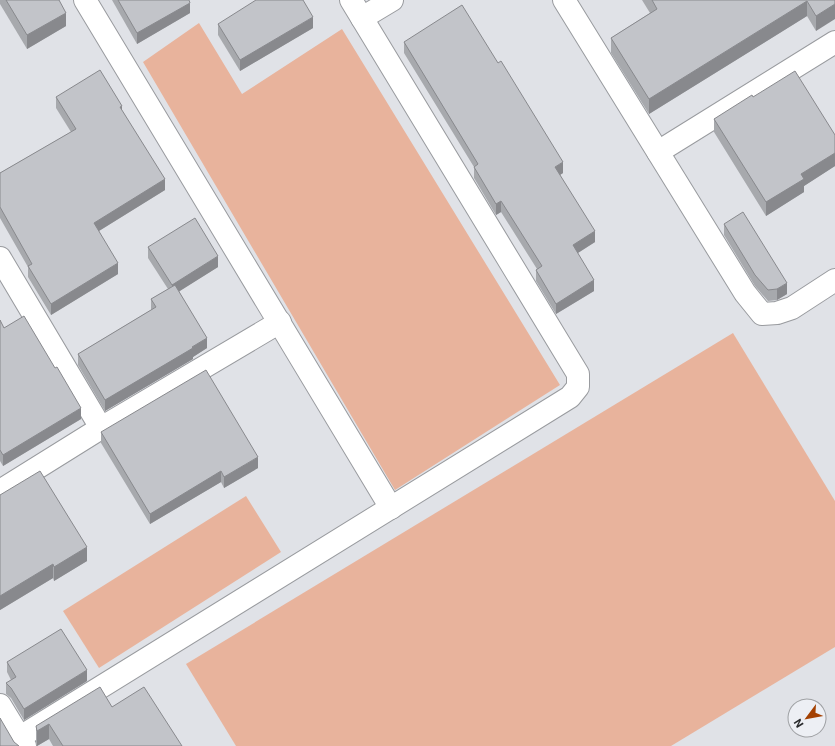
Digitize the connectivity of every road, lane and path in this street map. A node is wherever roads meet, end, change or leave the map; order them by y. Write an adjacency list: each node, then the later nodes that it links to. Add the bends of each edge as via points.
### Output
1 (85, 0): 10 (street)
2 (351, 0): 5 (street)
3 (392, 0): 5 (street)
4 (564, 0): 7 (street)
5 (362, 18): 13 (street, via 578,374 578,387 570,397)
6 (835, 42): 7 (street)
7 (658, 152): 9 (street, via 745,294 762,314 792,308)
8 (0, 258): 11 (street)
9 (835, 280)
10 (280, 322): 11 (street); 13 (street)
11 (101, 428): 12 (street)
12 (0, 490)
13 (391, 508): 15 (street)
14 (0, 704): 15 (street)
15 (23, 742)

